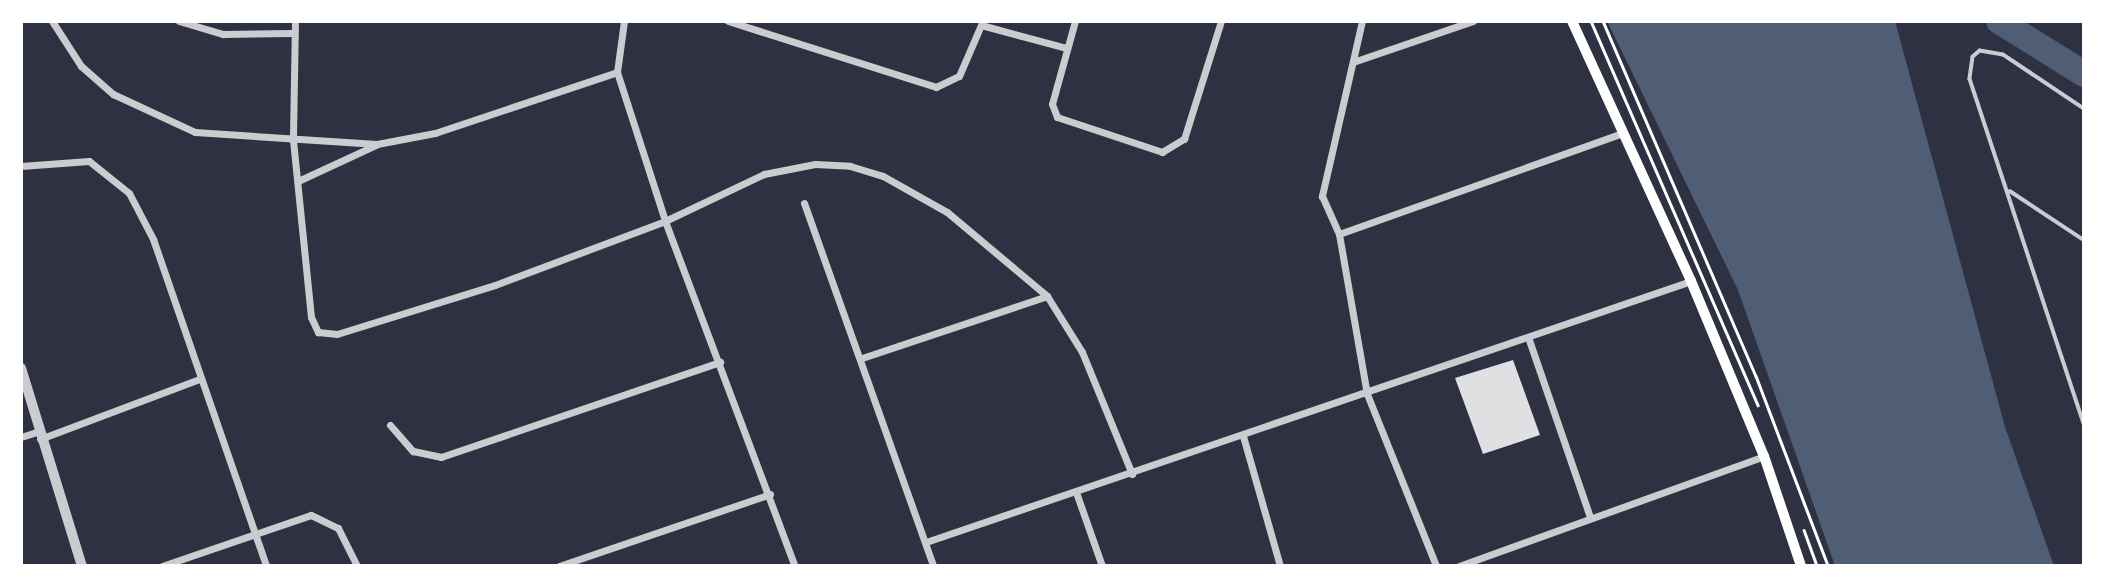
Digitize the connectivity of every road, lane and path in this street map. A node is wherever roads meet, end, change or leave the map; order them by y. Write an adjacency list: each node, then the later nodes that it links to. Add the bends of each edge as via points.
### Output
1 (52, 21): 18 (street, via 81,66 142,112 195,132)
2 (178, 21): 12 (street, via 223,34)
3 (295, 21): 12 (street)
4 (624, 21): 15 (street)
5 (729, 21): 13 (street, via 936,87 959,76 981,25)
6 (1075, 21): 13 (street)
7 (1221, 21): 13 (street, via 1184,139 1162,152 1063,121 1052,104)
8 (1362, 21): 14 (street)
9 (1472, 21): 14 (street)
10 (1572, 21): 17 (main road)
11 (1603, 21): 59 (path, via 1755,376)
12 (292, 33): 18 (street)
13 (1066, 47)
14 (1353, 62): 25 (street, via 1323,170 1322,196)
15 (617, 72): 19 (street, via 436,133); 24 (street)
16 (2084, 109): 22 (lane, via 2003,55 1980,51 1973,57 1970,79)
17 (1622, 133): 25 (street); 27 (main road)
18 (293, 140): 19 (street); 21 (street)
19 (377, 144): 21 (street)
20 (21, 166): 33 (street, via 89,161 129,193 153,239)
21 (299, 181): 24 (street, via 311,317 326,335 495,285)
22 (2008, 190): 26 (lane); 35 (lane)
23 (804, 203): 30 (street)
24 (665, 221): 28 (street, via 764,174 815,164 850,166 883,176 947,212); 31 (street)
25 (1339, 234): 34 (street)
26 (2084, 240)
27 (1691, 281): 29 (street); 40 (main road)
28 (1047, 296): 30 (street); 41 (street, via 1082,352)
29 (1528, 337): 34 (street); 44 (street)
30 (862, 358): 46 (street)
31 (720, 362): 36 (street, via 441,457 414,451); 42 (street)
32 (21, 369): 37 (street)
33 (200, 379): 37 (street); 45 (street)
34 (1367, 394): 38 (street); 56 (street)
35 (2084, 422)
36 (390, 425)
37 (37, 436): 39 (street); 47 (street)
38 (1243, 436): 41 (street); 55 (street)
39 (21, 437)
40 (1764, 456): 44 (street); 58 (main road)
41 (1132, 474): 43 (street)
42 (769, 494): 51 (street); 52 (street)
43 (1077, 495): 46 (street); 54 (street)
44 (1590, 517): 57 (street)
45 (255, 534): 48 (street); 49 (street); 50 (street, via 293,518 328,519)
46 (926, 542): 53 (street)
47 (82, 566)
48 (162, 566)
49 (266, 566)
50 (357, 566)
51 (559, 566)
52 (795, 566)
53 (933, 566)
54 (1102, 566)
55 (1280, 566)
56 (1436, 566)
57 (1459, 566)
58 (1801, 566)
59 (1828, 566)

